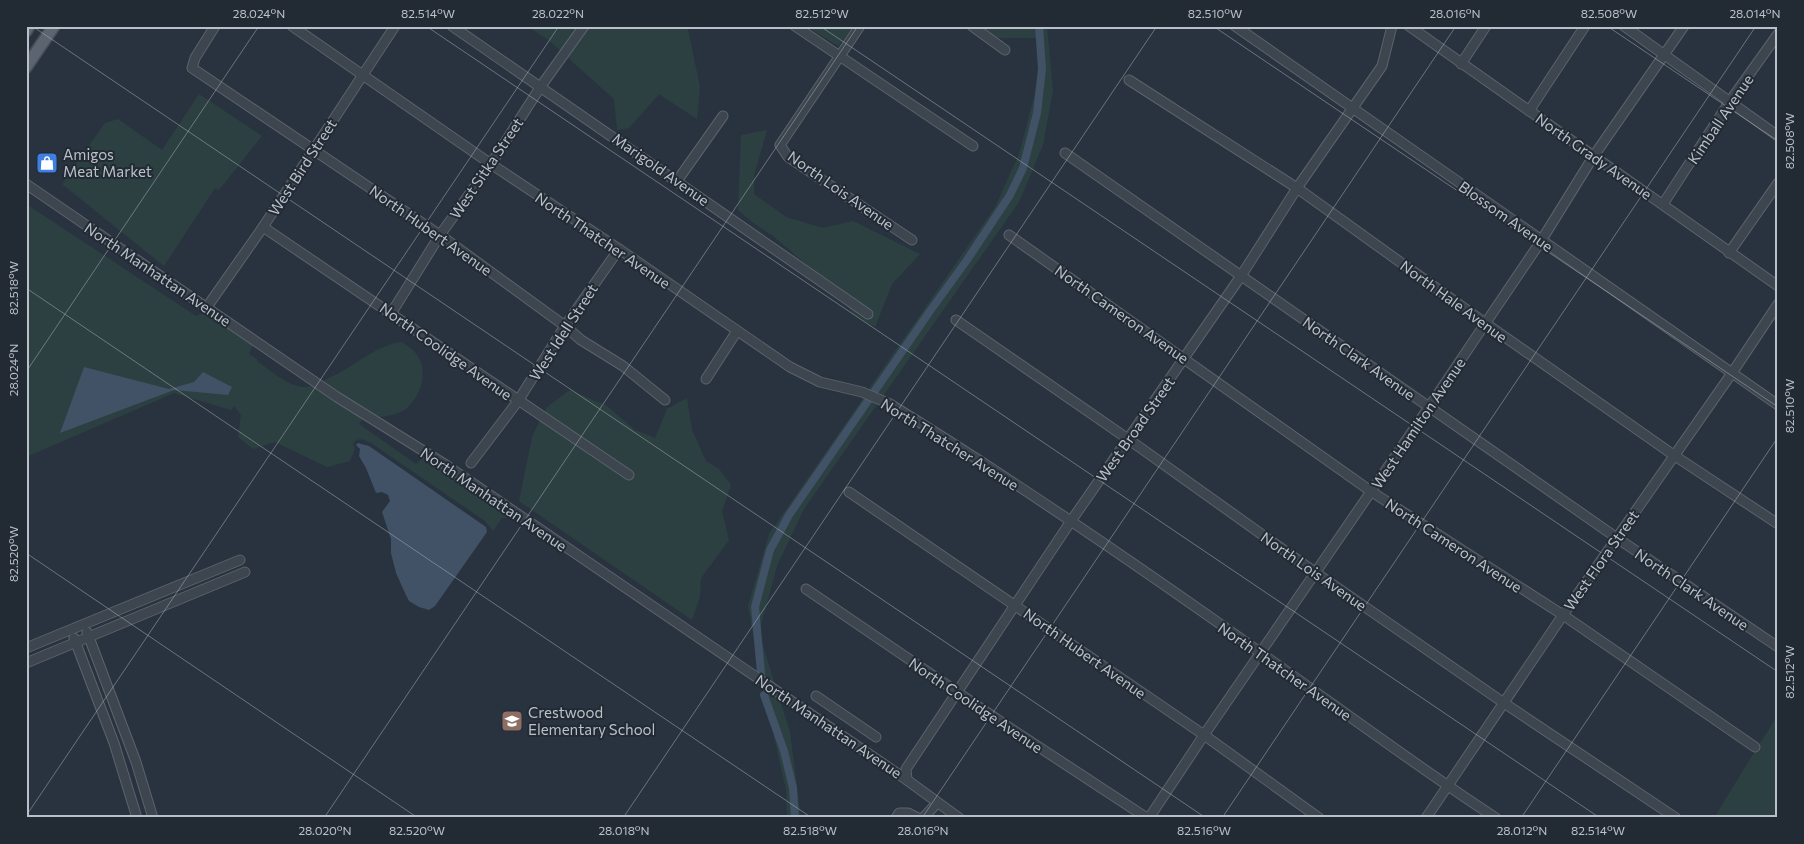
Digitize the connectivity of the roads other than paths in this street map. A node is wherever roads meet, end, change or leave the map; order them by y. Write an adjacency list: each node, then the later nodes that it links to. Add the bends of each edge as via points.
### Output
1 (30, 26): 18 (main road)
2 (54, 26): 24 (main road)
3 (215, 26): 34 (street, North Hubert Avenue, via 192,68)
4 (292, 26): 25 (street, North Thatcher Avenue)
5 (395, 26): 25 (street, West Bird Street)
6 (452, 26): 27 (street, Marigold Avenue)
7 (584, 26): 27 (street, West Sitka Street)
8 (796, 26): 22 (street)
9 (860, 26): 22 (street)
10 (972, 26): 20 (street)
11 (1235, 26): 29 (street, Blossom Avenue)
12 (1392, 26): 29 (street, West Broad Street, via 1382,66)
13 (1409, 26): 23 (street, North Grady Avenue)
14 (1486, 26): 23 (street)
15 (1585, 26): 30 (street)
16 (1624, 26): 21 (street)
17 (1684, 26): 21 (street, West Hamilton Avenue)
18 (26, 31)
19 (1778, 34): 28 (street, Kimball Avenue)
20 (1005, 50)
21 (1663, 54): 28 (street); 36 (street, West Hamilton Avenue)
22 (839, 56): 33 (street); 46 (street, North Lois Avenue, via 780,145 788,156)
23 (1461, 64): 30 (street, North Grady Avenue)
24 (26, 67)
25 (363, 74): 34 (street, West Bird Street); 37 (street, North Thatcher Avenue)
26 (1129, 80): 41 (street, North Hale Avenue)
27 (541, 86): 37 (street, West Sitka Street); 38 (street, Marigold Avenue)
28 (1730, 102): 32 (street); 42 (street, Kimball Avenue)
29 (1354, 108): 41 (street, West Broad Street); 47 (street, Blossom Avenue)
30 (1529, 111): 36 (street, North Grady Avenue)
31 (723, 116): 38 (street)
32 (1778, 136)
33 (973, 146)
34 (313, 148): 43 (street, West Bird Street); 44 (street, North Hubert Avenue)
35 (1065, 153): 50 (street, North Clark Avenue)
36 (1593, 157): 42 (street, North Grady Avenue); 47 (street, West Hamilton Avenue)
37 (491, 164): 44 (street, West Sitka Street); 48 (street, North Thatcher Avenue)
38 (677, 181): 55 (street, Marigold Avenue)
39 (1778, 183): 49 (street)
40 (26, 184): 53 (street, North Manhattan Avenue)
41 (1297, 188): 50 (street, West Broad Street); 57 (street, North Hale Avenue)
42 (1663, 204): 49 (street, North Grady Avenue)
43 (263, 226): 53 (street, West Bird Street); 54 (street, North Coolidge Avenue)
44 (440, 235): 54 (street, West Sitka Street); 58 (street, North Hubert Avenue)
45 (1009, 235): 60 (street, North Cameron Avenue)
46 (912, 240)
47 (1541, 241): 57 (street, West Hamilton Avenue); 61 (street, Blossom Avenue)
48 (619, 249): 58 (street, West Idell Street); 59 (street, North Thatcher Avenue)
49 (1729, 253): 51 (street, North Grady Avenue)
50 (1241, 276): 60 (street, West Broad Street); 66 (street, North Clark Avenue)
51 (1778, 286)
52 (1778, 304): 61 (street, West Flora Street)
53 (207, 307): 94 (street, North Manhattan Avenue, via 337,397 446,465)
54 (392, 312): 64 (street, North Coolidge Avenue)
55 (868, 314)
56 (956, 320): 67 (street, North Lois Avenue)
57 (1485, 323): 66 (street, West Hamilton Avenue); 68 (street, North Hale Avenue)
58 (566, 326): 63 (street, North Hubert Avenue); 64 (street, West Idell Street)
59 (737, 331): 62 (street); 73 (street, North Thatcher Avenue, via 790,367 820,382 862,392 906,414)
60 (1184, 358): 67 (street, West Broad Street); 72 (street, North Cameron Avenue)
61 (1732, 374): 65 (street, Blossom Avenue); 68 (street, West Flora Street)
62 (706, 379)
63 (665, 400)
64 (518, 401): 69 (street, West Idell Street); 70 (street, North Coolidge Avenue)
65 (1778, 405)
66 (1429, 407): 72 (street, West Hamilton Avenue); 75 (street, North Clark Avenue)
67 (1128, 439): 73 (street, West Broad Street); 78 (street, North Lois Avenue)
68 (1675, 456): 74 (street, North Hale Avenue); 75 (street, West Flora Street)
69 (471, 463)
70 (629, 474)
71 (849, 492): 80 (street, North Hubert Avenue)
72 (1372, 492): 78 (street, West Hamilton Avenue); 81 (street, North Cameron Avenue)
73 (1071, 521): 80 (street, West Broad Street); 88 (street, North Thatcher Avenue)
74 (1778, 524)
75 (1617, 538): 81 (street, West Flora Street); 86 (street, North Clark Avenue)
76 (240, 560): 82 (street)
77 (245, 572): 84 (street)
78 (1316, 573): 88 (street, West Hamilton Avenue); 92 (street, North Lois Avenue)
79 (806, 589): 90 (street, North Coolidge Avenue)
80 (1016, 605): 90 (street, West Broad Street); 95 (street, North Hubert Avenue)
81 (1563, 615): 92 (street, West Flora Street); 97 (street, North Cameron Avenue)
82 (84, 626): 83 (street); 84 (street)
83 (70, 631): 85 (street); 87 (street)
84 (89, 636): 85 (street); 98 (street)
85 (76, 642): 89 (street); 100 (street)
86 (1778, 647)
87 (26, 648)
88 (1261, 653): 95 (street, West Hamilton Avenue); 101 (street, North Thatcher Avenue)
89 (26, 663)
90 (958, 693): 99 (street, West Broad Street, via 906,769); 109 (street, North Coolidge Avenue)
91 (816, 696): 93 (street)
92 (1504, 703): 101 (street, West Flora Street); 113 (street, North Lois Avenue)
93 (846, 716): 94 (street); 96 (street)
94 (836, 731): 99 (street, North Manhattan Avenue)
95 (1204, 735): 109 (street, West Hamilton Avenue); 110 (street, North Hubert Avenue)
96 (876, 737)
97 (1755, 747)
98 (140, 777): 100 (street); 104 (street)
99 (907, 780): 102 (street, North Manhattan Avenue)
100 (126, 782): 103 (street)
101 (1448, 786): 111 (street, West Flora Street); 112 (street, North Thatcher Avenue)
102 (937, 803): 107 (street); 108 (street, North Manhattan Avenue)
103 (137, 818)
104 (153, 818)
105 (896, 818): 106 (street, via 899,813 908,813)
106 (918, 818)
107 (923, 818)
108 (959, 818)
109 (1148, 818)
110 (1318, 818)
111 (1426, 818)
112 (1496, 818)
113 (1676, 818)

